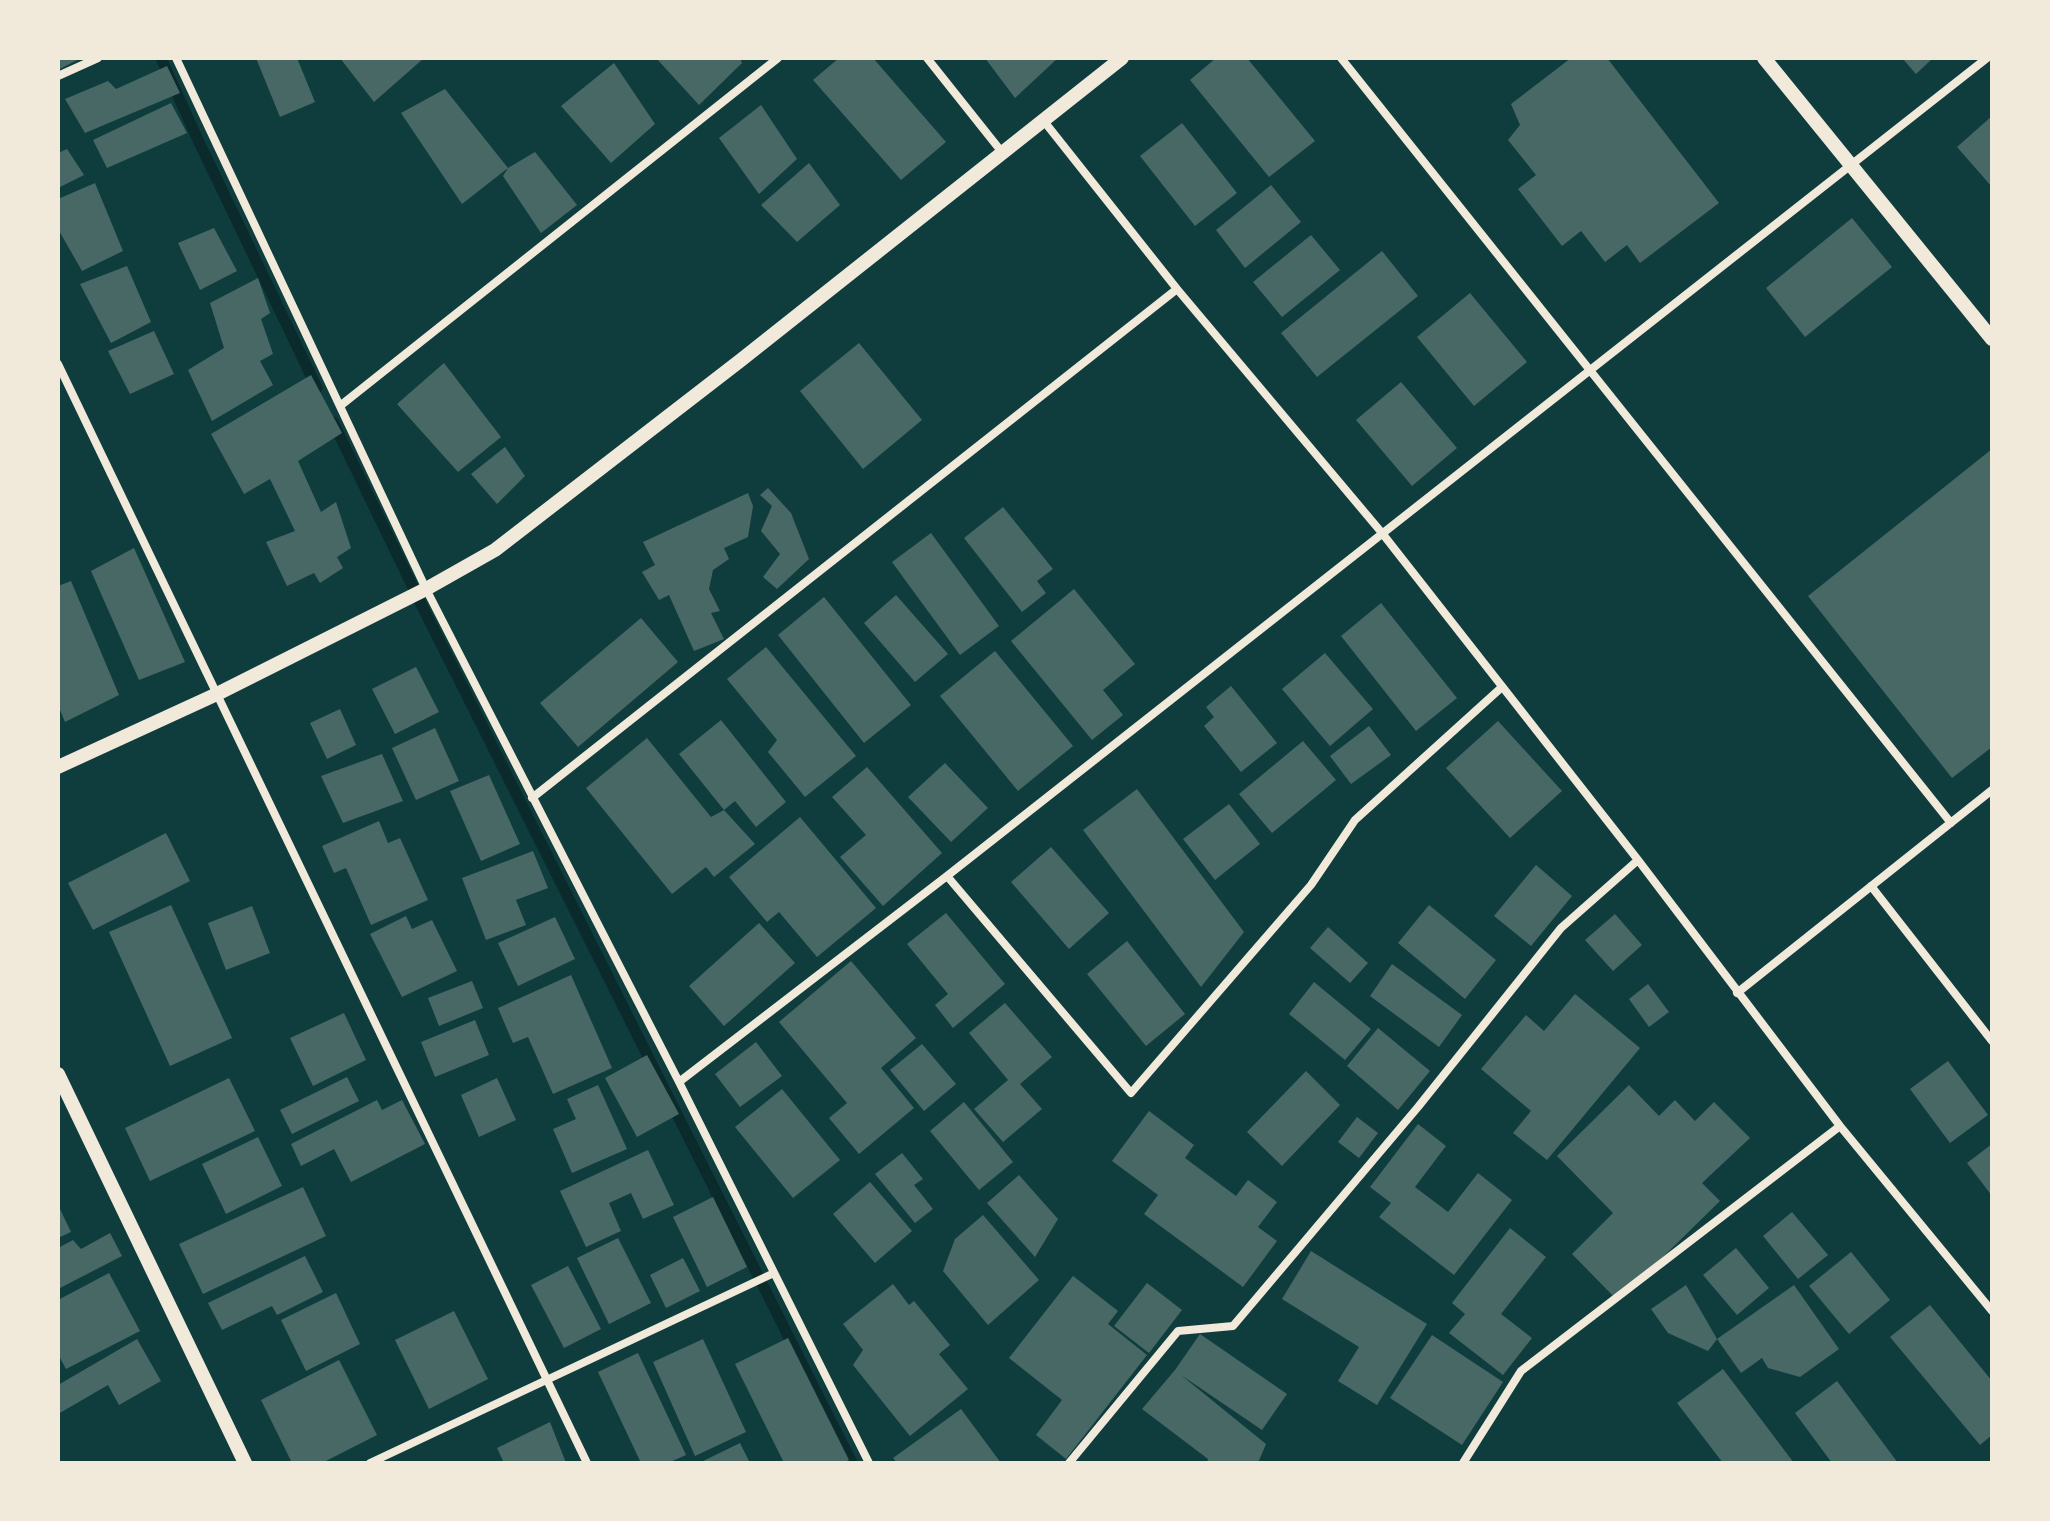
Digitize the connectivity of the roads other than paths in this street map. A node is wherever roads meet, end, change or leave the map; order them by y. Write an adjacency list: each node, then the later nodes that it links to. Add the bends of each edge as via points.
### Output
1 (98, 58): 9 (street)
2 (176, 58): 17 (street)
3 (778, 58): 17 (street)
4 (927, 58): 11 (street)
5 (1122, 58): 10 (street)
6 (1341, 58): 16 (street)
7 (1764, 58): 12 (street)
8 (1987, 58): 12 (street)
9 (58, 76)
10 (1043, 119): 11 (street); 13 (street)
11 (1001, 151): 19 (street, via 495,550)
12 (1852, 165): 14 (street); 16 (street)
13 (1177, 289): 18 (street); 24 (street)
14 (1992, 339)
15 (58, 364): 21 (street)
16 (1591, 370): 18 (street); 25 (street)
17 (340, 406): 19 (street)
18 (1382, 533): 20 (street); 27 (street)
19 (426, 589): 21 (street); 24 (street)
20 (1502, 687): 26 (street); 27 (street, via 1355,820 1311,885 1131,1093)
21 (217, 694): 22 (street); 36 (street)
22 (58, 767)
23 (1992, 790): 25 (street)
24 (532, 798): 32 (street)
25 (1951, 823): 28 (street)
26 (1638, 860): 29 (street); 41 (street, via 1561,928 1233,1326 1178,1331)
27 (947, 876): 32 (street)
28 (1871, 886): 29 (street); 30 (street)
29 (1737, 993): 33 (street)
30 (1992, 1041)
31 (58, 1074): 37 (street)
32 (679, 1082): 34 (street)
33 (1840, 1126): 35 (street); 42 (street, via 1521,1371)
34 (774, 1273): 36 (street); 40 (street)
35 (1992, 1311)
36 (548, 1379): 38 (street); 39 (street)
37 (245, 1463)
38 (370, 1463)
39 (587, 1463)
40 (869, 1463)
41 (1069, 1463)
42 (1463, 1463)

